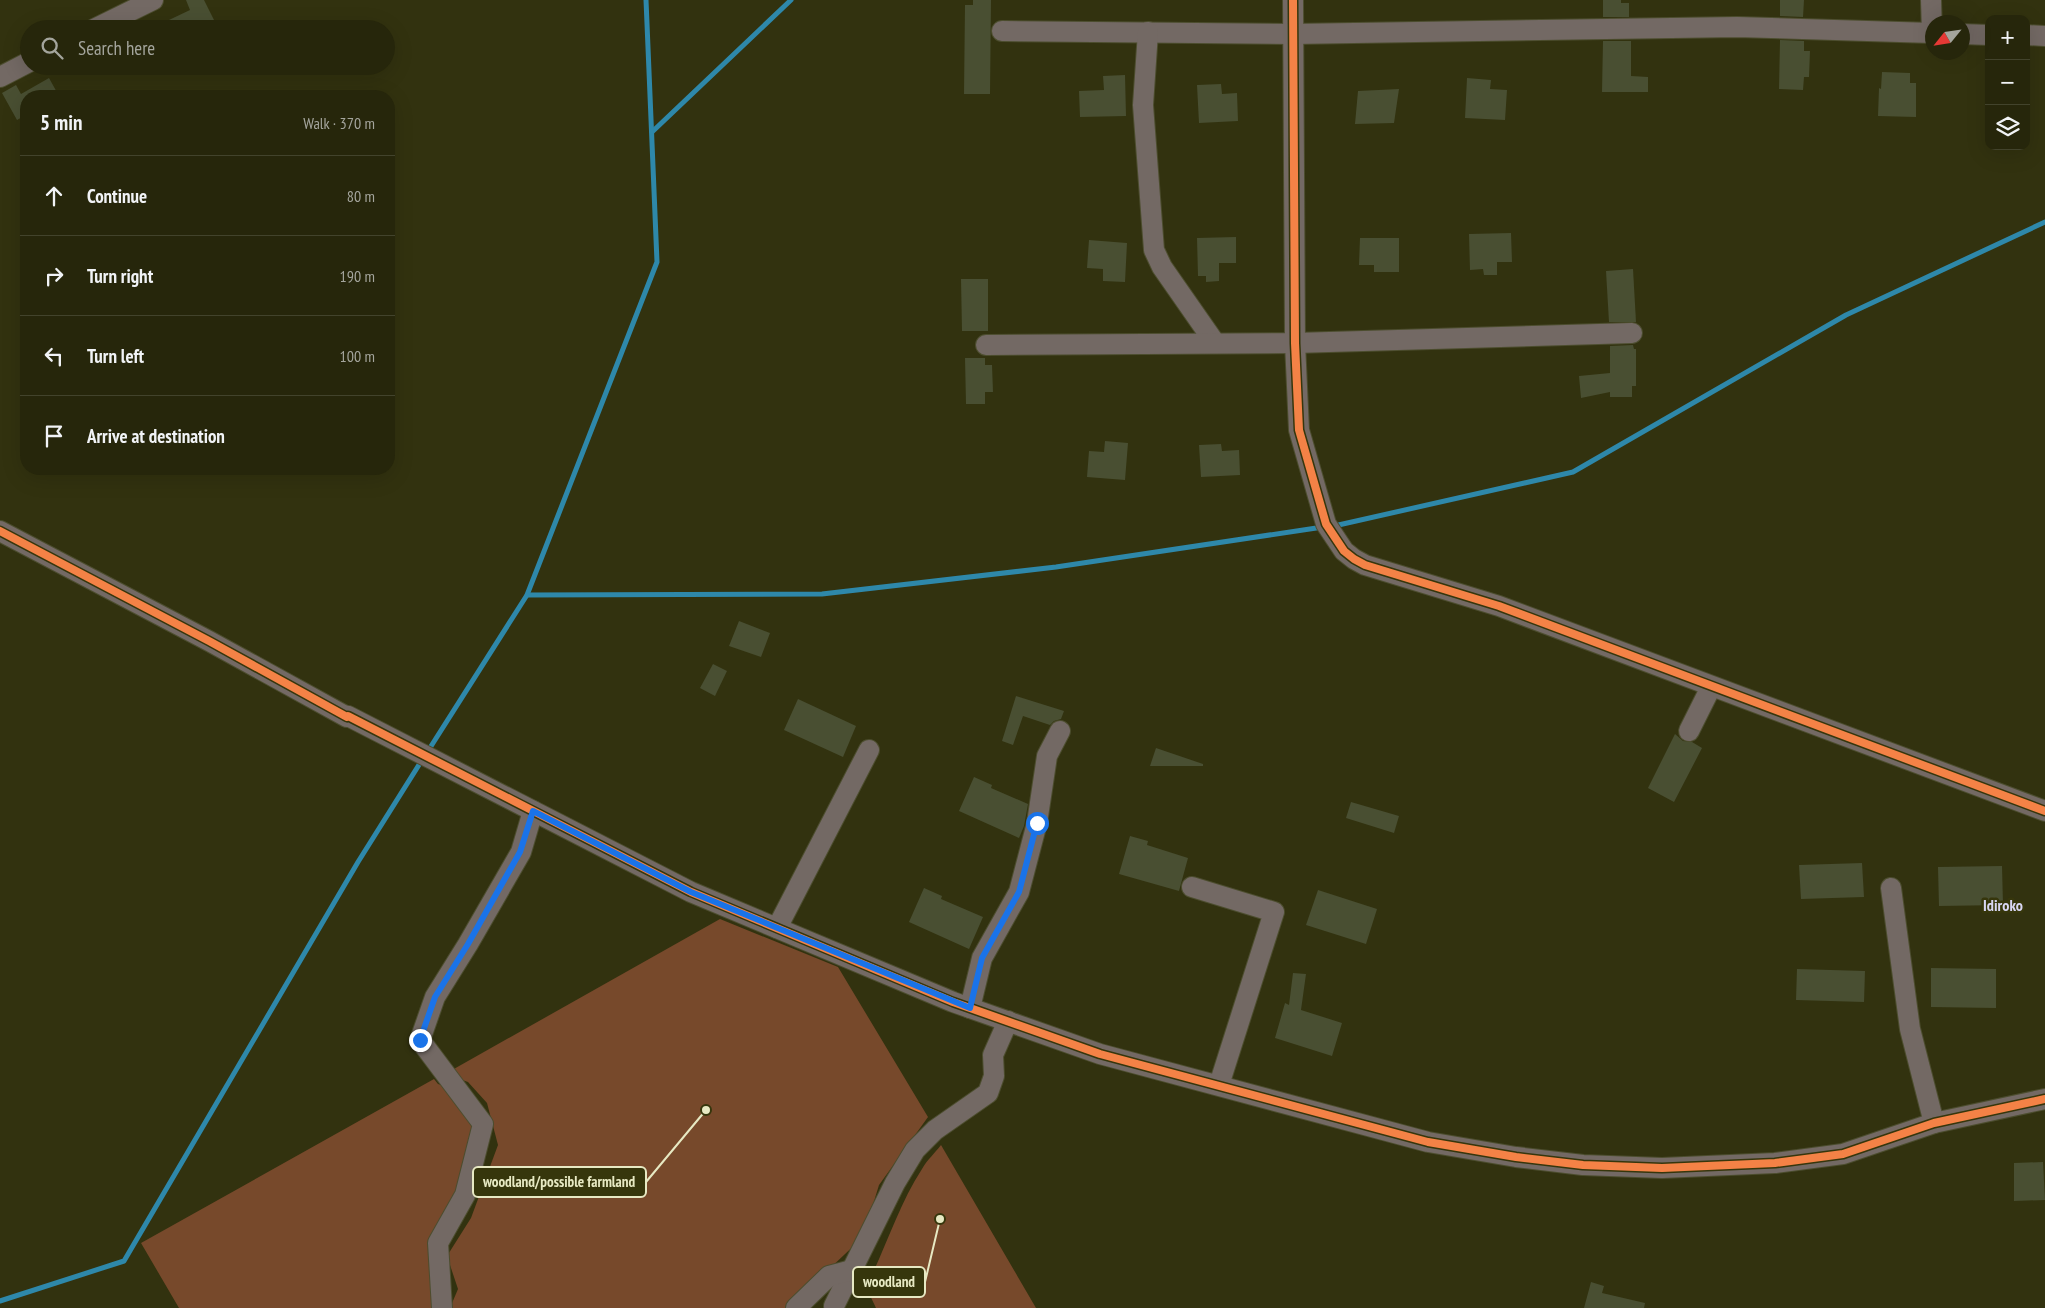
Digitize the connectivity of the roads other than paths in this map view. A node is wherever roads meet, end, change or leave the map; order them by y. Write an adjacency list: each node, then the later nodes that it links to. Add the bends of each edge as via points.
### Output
1 (153, 0): 5 (street)
2 (1293, 0): 9 (street)
3 (1931, 0): 4 (street)
4 (1931, 15)
5 (112, 20)
6 (1002, 31): 7 (street)
7 (1148, 32): 9 (street); 18 (street, via 1143,105 1154,250 1162,267)
8 (1925, 33): 9 (street, via 1737,27)
9 (1292, 34): 17 (street)
10 (1970, 34): 11 (street)
11 (1985, 35)
12 (2030, 36): 13 (street)
13 (2045, 36)
14 (20, 67): 15 (street)
15 (0, 77)
16 (1632, 333): 17 (street)
17 (1295, 343): 18 (street); 21 (street, via 1300,430 1326,524 1344,551 1365,565 1499,606)
18 (1215, 344): 19 (street)
19 (986, 345)
20 (0, 531): 25 (street, via 347,717)
21 (1711, 687): 23 (street); 26 (street)
22 (1060, 731): 30 (street, via 1047,756 1037,823 1019,892 982,958)
23 (1689, 731)
24 (869, 750): 29 (street)
25 (533, 811): 29 (street, via 691,892); 37 (street, via 520,852 435,997 420,1040 483,1124 465,1195 438,1243)
26 (2045, 811)
27 (1192, 887): 32 (street, via 1274,912)
28 (1891, 888): 34 (street, via 1910,1029)
29 (776, 928): 30 (street)
30 (970, 1008): 31 (street)
31 (1008, 1021): 32 (street, via 1100,1054); 35 (street, via 993,1055 994,1076 988,1093 935,1130 915,1150)
32 (1219, 1085): 34 (street, via 1428,1142 1516,1158 1583,1165 1662,1168 1774,1164 1843,1154)
33 (2045, 1100): 34 (street)
34 (1934, 1123)
35 (852, 1270): 36 (street); 38 (street, via 828,1276)
36 (834, 1306)
37 (442, 1308)
38 (796, 1308)

